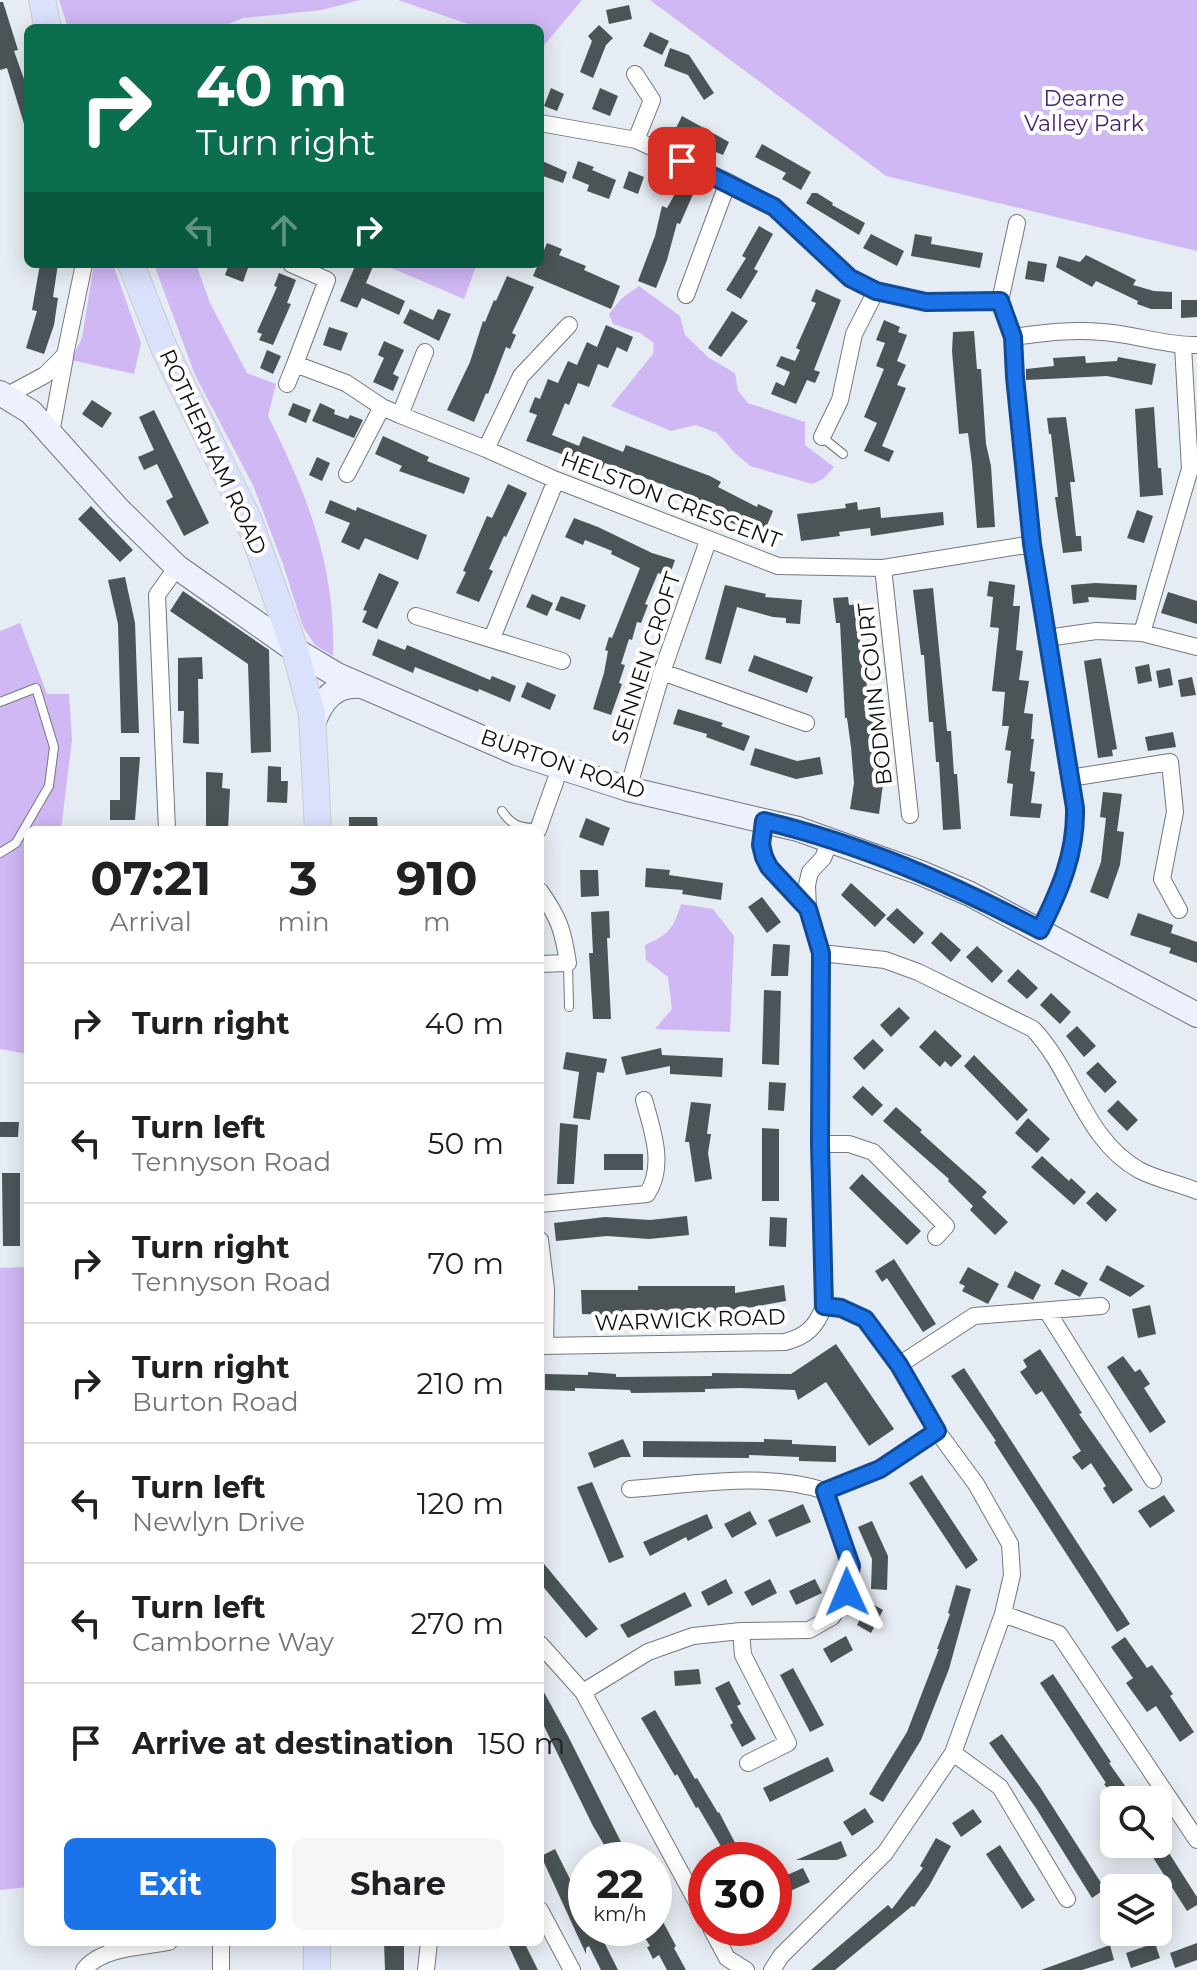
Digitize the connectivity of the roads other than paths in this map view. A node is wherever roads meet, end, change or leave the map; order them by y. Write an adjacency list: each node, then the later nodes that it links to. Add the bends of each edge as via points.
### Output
1 (42, 0): 2 (main road)
2 (47, 24)
3 (635, 74): 5 (street, via 652,100)
4 (544, 124): 5 (street)
5 (636, 140): 6 (street)
6 (728, 182): 12 (street, via 774,207 850,278); 13 (street)
7 (1017, 223): 14 (street)
8 (83, 268): 19 (street)
9 (133, 268): 41 (main road, ROTHERHAM ROAD, via 164,348 249,521)
10 (309, 268): 11 (street)
11 (331, 273): 20 (street)
12 (876, 291): 14 (street, via 926,302); 26 (street, via 854,334 840,400)
13 (686, 295)
14 (1000, 301): 16 (street)
15 (569, 325): 27 (street, via 521,376)
16 (1013, 337): 17 (street, via 1100,331); 33 (street)
17 (1190, 345): 29 (street)
18 (425, 352): 24 (street)
19 (65, 355): 22 (street, via 45,375); 25 (street)
20 (295, 364): 21 (street); 23 (street, HELSTON CRESCENT, via 346,383)
21 (287, 384)
22 (3, 394): 25 (street, BURTON ROAD)
23 (382, 407): 24 (street, HELSTON CRESCENT); 30 (street)
24 (400, 415): 27 (street, HELSTON CRESCENT)
25 (51, 433): 34 (street, BURTON ROAD)
26 (822, 437): 28 (lane)
27 (486, 449): 31 (street, HELSTON CRESCENT)
28 (843, 454)
29 (1193, 468): 37 (street)
30 (347, 474)
31 (556, 480): 32 (street, HELSTON CRESCENT); 38 (street)
32 (708, 541): 35 (street, HELSTON CRESCENT, via 778,566); 43 (street, SENNEN CROFT)
33 (1032, 544): 35 (street, HELSTON CRESCENT); 39 (street)
34 (177, 567): 41 (street, BURTON ROAD); 55 (street, via 157,595)
35 (883, 568): 52 (street, BODMIN COURT)
36 (416, 616): 38 (street)
37 (1142, 633): 39 (street, via 1096,631); 40 (street)
38 (492, 638): 42 (street)
39 (1047, 638): 49 (street)
40 (1197, 647)
41 (295, 650): 44 (street, BURTON ROAD); 47 (main road, ROTHERHAM ROAD)
42 (562, 661)
43 (662, 672): 46 (street); 50 (street, SENNEN CROFT)
44 (364, 687): 47 (street, via 334,691 321,703); 48 (street, BURTON ROAD)
45 (0, 702): 54 (lane, via 36,688 54,747 49,786)
46 (806, 723)
47 (313, 724): 56 (main road, ROTHERHAM ROAD)
48 (560, 768): 50 (street, BURTON ROAD); 58 (street)
49 (1070, 778): 64 (street, via 1170,762 1175,812 1162,879); 65 (street, via 1073,850)
50 (628, 789): 53 (street, BURTON ROAD)
51 (502, 811): 57 (lane)
52 (910, 815)
53 (764, 821): 60 (street, BURTON ROAD); 63 (street, via 761,845 769,867)
54 (26, 826)
55 (167, 826)
56 (318, 826)
57 (515, 826)
58 (539, 826)
59 (24, 829): 61 (lane, via 16,843)
60 (831, 839): 63 (street, via 810,872); 65 (street, BURTON ROAD, via 970,894)
61 (0, 853)
62 (544, 898): 67 (street, via 564,931)
63 (808, 909): 66 (street)
64 (1179, 910)
65 (1040, 930): 70 (street, BURTON ROAD)
66 (821, 953): 72 (street); 73 (street, via 885,960 1033,1029 1052,1052 1083,1113 1116,1152 1155,1178)
67 (568, 963): 68 (street); 69 (lane)
68 (544, 964)
69 (569, 1007)
70 (1197, 1015)
71 (644, 1100): 74 (street, via 655,1140 656,1172 647,1194)
72 (820, 1144): 75 (street, via 849,1144 873,1152 946,1226); 77 (street)
73 (1197, 1191)
74 (544, 1204)
75 (936, 1237)
76 (544, 1273): 80 (street)
77 (824, 1306): 81 (street, WARWICK ROAD, via 803,1337 785,1342); 82 (street, via 865,1319)
78 (1101, 1306): 79 (street)
79 (1047, 1311): 82 (street, via 974,1316); 84 (street)
80 (544, 1318)
81 (544, 1346)
82 (899, 1365): 83 (street)
83 (937, 1431): 86 (street, via 880,1469); 87 (street, via 1010,1544 1012,1575)
84 (1153, 1480)
85 (630, 1489): 86 (street, via 761,1481)
86 (825, 1491): 88 (street, via 851,1566 847,1592 832,1617 809,1630)
87 (1003, 1614): 91 (street); 93 (street, via 1059,1634)
88 (741, 1631): 90 (street, via 693,1636 648,1652); 92 (street, via 743,1655 788,1743)
89 (544, 1648): 90 (street)
90 (583, 1692): 94 (street)
91 (953, 1753): 95 (street, via 1000,1787); 108 (street, via 885,1853)
92 (748, 1763)
93 (1197, 1840)
94 (688, 1886)
95 (1067, 1899)
96 (544, 1918): 106 (street)
97 (150, 1946): 102 (street, via 102,1956)
98 (221, 1946): 103 (street)
99 (317, 1946): 104 (main road)
100 (429, 1946): 105 (street)
101 (721, 1946): 107 (street, via 727,1958)
102 (84, 1970)
103 (221, 1970)
104 (317, 1970)
105 (426, 1970)
106 (572, 1970)
107 (746, 1970)
108 (772, 1970)

